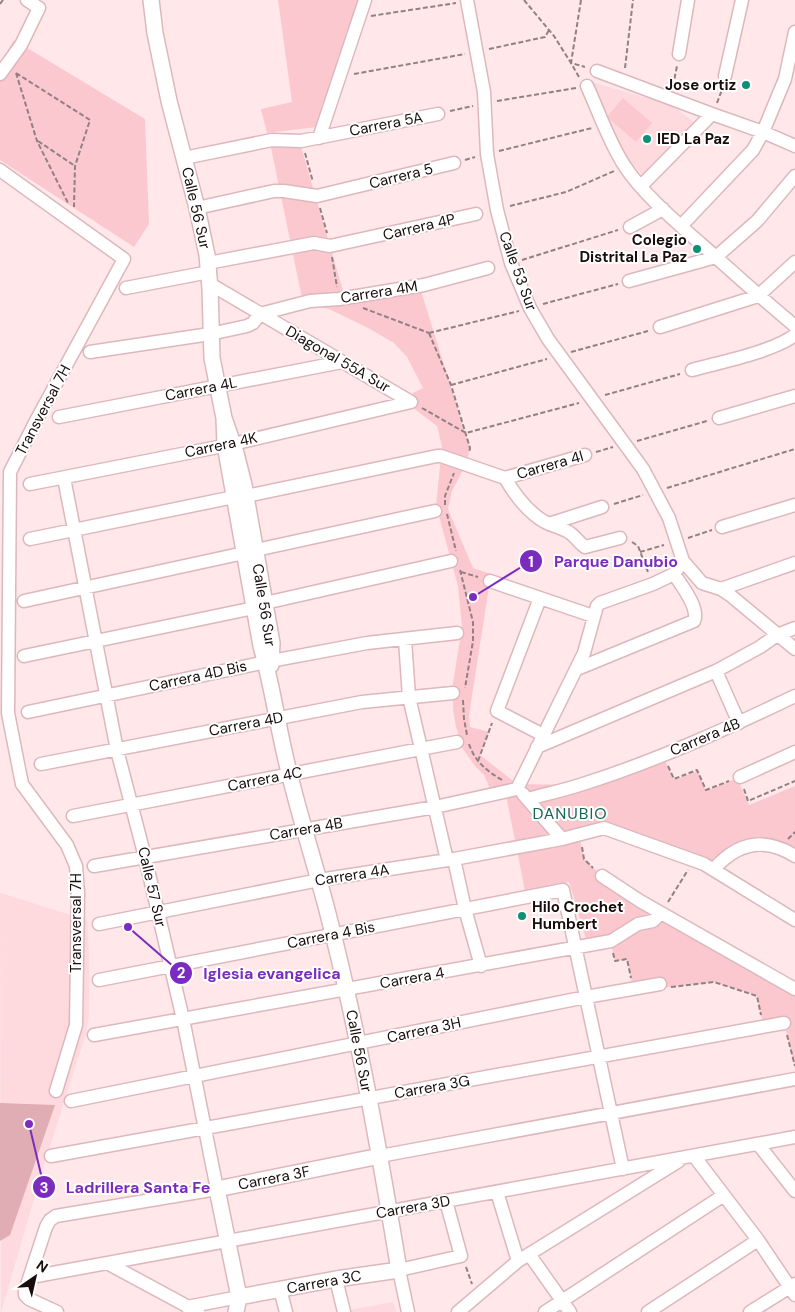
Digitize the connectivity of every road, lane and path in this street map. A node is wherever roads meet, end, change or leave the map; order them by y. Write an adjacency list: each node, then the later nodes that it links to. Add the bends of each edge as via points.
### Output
1 (3, 0): 11 (path)
2 (27, 0): 19 (street, via 39,8 21,45)
3 (151, 0): 36 (street, Calle 56 Sur, via 169,101)
4 (365, 0): 12 (street)
5 (524, 0): 13 (path)
6 (581, 0): 17 (path)
7 (633, 0): 22 (path)
8 (688, 0): 16 (street)
9 (742, 0): 21 (street)
10 (468, 1): 12 (path); 15 (street, Calle 53 Sur)
11 (0, 4)
12 (359, 18): 20 (street)
13 (549, 30): 15 (path, via 545,37); 17 (path)
14 (795, 32): 23 (street)
15 (477, 52): 20 (path); 26 (street, Calle 53 Sur)
16 (678, 54): 25 (path)
17 (571, 62): 18 (path); 24 (path, via 577,75)
18 (596, 71): 22 (street)
19 (0, 74)
20 (340, 76): 31 (street)
21 (725, 76): 28 (path)
22 (624, 80): 25 (street)
23 (790, 81): 30 (street)
24 (588, 86): 26 (path, Carrera 5A); 29 (street)
25 (671, 99): 28 (street)
26 (485, 104): 27 (path, Carrera 5A); 35 (street, Calle 53 Sur)
27 (438, 114): 31 (street, Carrera 5A)
28 (712, 114): 30 (street); 42 (street)
29 (604, 125): 35 (path, Carrera 5); 39 (street)
30 (763, 132): 34 (street); 50 (street, via 753,150)
31 (319, 138): 33 (street, Carrera 5A)
32 (37, 140): 38 (path); 38 (path, via 16,73 90,120); 44 (path)
33 (301, 141): 36 (street, Carrera 5A, via 272,140); 43 (path)
34 (795, 146)
35 (487, 154): 37 (path, Carrera 5); 47 (street, Calle 53 Sur)
36 (184, 158): 45 (street, Calle 56 Sur)
37 (454, 163): 43 (street, Carrera 5)
38 (75, 166): 49 (path)
39 (625, 166): 42 (street); 47 (path, via 566,192)
40 (0, 170): 122 (street, Transversal 7H, via 124,259 10,472)
41 (795, 176): 53 (street, via 757,221)
42 (641, 186): 46 (street)
43 (317, 196): 45 (street, Carrera 5, via 274,191); 52 (path)
44 (70, 207)
45 (197, 208): 57 (street, Calle 56 Sur)
46 (663, 209): 50 (street); 51 (street)
47 (497, 210): 55 (street, Calle 53 Sur)
48 (476, 214): 52 (street, Carrera 4P)
49 (74, 215)
50 (681, 226): 53 (street)
51 (630, 227): 55 (path)
52 (330, 246): 57 (street, Carrera 4P, via 314,243); 61 (path)
53 (716, 257): 58 (street); 60 (street)
54 (795, 262): 60 (street)
55 (512, 263): 77 (street, Calle 53 Sur, via 536,321)
56 (488, 268): 61 (street, Carrera 4M, via 424,285)
57 (209, 273): 59 (street, Carrera 4P); 62 (street, Diagonal 55A Sur); 65 (street, Calle 56 Sur)
58 (630, 281)
59 (126, 288)
60 (758, 296): 63 (street); 64 (street)
61 (339, 299): 62 (street, Carrera 4M, via 310,301); 75 (path, via 429,333 451,385)
62 (260, 314): 65 (street, Carrera 4M, via 247,326); 68 (street, Diagonal 55A Sur)
63 (795, 326)
64 (660, 327)
65 (210, 334): 67 (street, Carrera 4M); 70 (street, Calle 56 Sur)
66 (795, 335): 69 (street, via 761,350)
67 (90, 352)
68 (342, 362): 70 (street, Carrera 4L); 72 (street, Diagonal 55A Sur)
69 (692, 370)
70 (217, 386): 73 (street, Carrera 4L); 76 (street, Calle 56 Sur)
71 (794, 399): 74 (street)
72 (411, 402): 75 (path); 76 (street, Carrera 4K)
73 (58, 417)
74 (719, 418): 77 (path, Carrera 4I)
75 (466, 433): 80 (path, via 470,448)
76 (229, 444): 81 (street, Carrera 4K); 85 (street, Calle 56 Sur)
77 (626, 444): 79 (path, Carrera 4I); 84 (street, Calle 53 Sur)
78 (795, 449): 84 (path)
79 (585, 455): 82 (street, Carrera 4I)
80 (466, 464): 82 (street, Carrera 4I); 85 (street, Carrera 4I, via 437,456)
81 (64, 478): 83 (street, Carrera 4K); 91 (street, Calle 57 Sur)
82 (505, 478): 89 (street, via 521,502)
83 (30, 484)
84 (656, 491): 87 (path); 96 (street, Calle 53 Sur)
85 (240, 497): 91 (street, Carrera 4I); 94 (street, Calle 56 Sur)
86 (795, 505): 90 (street)
87 (602, 507): 89 (street)
88 (435, 511): 94 (street)
89 (549, 524): 92 (street, via 571,534 585,546)
90 (722, 527)
91 (75, 530): 93 (street, Carrera 4I); 102 (street, Calle 57 Sur)
92 (620, 538): 101 (path, via 638,546)
93 (30, 539)
94 (250, 552): 102 (street); 106 (street, Calle 56 Sur)
95 (451, 561): 106 (street)
96 (683, 561): 99 (street); 103 (street, via 702,583)
97 (795, 563): 103 (street)
98 (460, 572): 100 (path)
99 (674, 574): 101 (street); 116 (street, via 694,607 694,621)
100 (490, 581): 104 (street)
101 (653, 584): 107 (street, via 600,603)
102 (85, 588): 105 (street); 112 (street, Calle 57 Sur)
103 (721, 590): 110 (street)
104 (540, 598): 107 (street); 124 (street)
105 (24, 601)
106 (260, 606): 112 (street); 115 (street, Calle 56 Sur)
107 (593, 616): 116 (street)
108 (795, 628): 110 (street)
109 (457, 633): 111 (street, Carrera 4D Bis)
110 (777, 635): 113 (street); 117 (street)
111 (405, 640): 115 (street, Carrera 4D Bis, via 367,643); 120 (street)
112 (95, 641): 114 (street); 119 (street, Calle 57 Sur)
113 (795, 649)
114 (24, 656)
115 (269, 667): 119 (street, Carrera 4D Bis); 125 (street, Calle 56 Sur)
116 (577, 669): 127 (street)
117 (716, 671): 126 (street); 129 (street)
118 (453, 693): 120 (street, Carrera 4D)
119 (106, 695): 123 (street, Carrera 4D Bis); 131 (street, Calle 57 Sur)
120 (409, 696): 125 (street, Carrera 4D); 130 (street)
121 (795, 696): 126 (street, Carrera 4B)
122 (4, 712): 180 (street, Transversal 7H, via 22,784 67,845 76,866 76,1025)
123 (28, 712)
124 (497, 712): 127 (street); 134 (path)
125 (278, 718): 131 (street, Carrera 4D); 136 (street, Calle 56 Sur)
126 (739, 723): 133 (street, Carrera 4B)
127 (543, 735): 129 (street)
128 (457, 742): 130 (street, Carrera 4C)
129 (537, 747): 139 (street)
130 (422, 749): 136 (street, Carrera 4C); 142 (street)
131 (117, 750): 135 (street, Carrera 4D); 141 (street, Calle 57 Sur)
132 (795, 752): 137 (street)
133 (663, 755): 137 (path, via 674,779 698,770 706,790); 140 (street, Carrera 4B, via 584,784)
134 (478, 761)
135 (41, 764)
136 (289, 774): 141 (street, Carrera 4C); 144 (street, Calle 56 Sur)
137 (740, 777): 138 (path, via 748,801)
138 (795, 781)
139 (517, 789): 140 (street); 142 (street, Carrera 4B)
140 (528, 799): 146 (street)
141 (132, 804): 143 (street, Carrera 4C); 148 (street, Calle 57 Sur)
142 (434, 807): 144 (street, Carrera 4B); 149 (street)
143 (73, 816)
144 (305, 830): 148 (street, Carrera 4B); 154 (street, Calle 56 Sur)
145 (580, 835): 146 (street, Carrera 4A); 150 (street, Carrera 4A, via 604,828); 153 (path, via 584,859)
146 (562, 839): 149 (street, Carrera 4A)
147 (795, 856): 152 (street, via 774,846 760,844 742,847)
148 (145, 857): 151 (street, Carrera 4B); 156 (street, Calle 57 Sur)
149 (450, 859): 154 (street, Carrera 4A); 155 (street)
150 (695, 859): 152 (street); 157 (path)
151 (94, 866)
152 (714, 869): 158 (street)
153 (602, 876): 157 (street)
154 (319, 880): 156 (street, Carrera 4A); 160 (street, Calle 56 Sur)
155 (465, 908): 160 (street, Carrera 4 Bis); 162 (street, Carrera 4 Bis, via 563,890); 164 (street)
156 (158, 912): 159 (street, Carrera 4A); 163 (street, Calle 57 Sur)
157 (662, 913): 161 (street, Carrera 4, via 653,921 638,924); 168 (street)
158 (795, 920)
159 (99, 924)
160 (333, 934): 163 (street, Carrera 4 Bis); 169 (street, Calle 56 Sur)
161 (611, 941): 162 (street, Carrera 4); 166 (path, via 615,961 627,958)
162 (576, 947): 164 (street, Carrera 4); 170 (street)
163 (171, 966): 165 (street, Carrera 4 Bis); 171 (street, Calle 57 Sur)
164 (481, 966): 169 (street, Carrera 4)
165 (99, 980)
166 (632, 984)
167 (660, 986): 170 (street, Carrera 3H); 173 (path, via 714,982 758,996)
168 (795, 989)
169 (346, 990): 171 (street, Carrera 4); 175 (street, Calle 56 Sur)
170 (586, 997): 175 (street, Carrera 3H); 176 (street)
171 (183, 1019): 174 (street, Carrera 4); 178 (street, Calle 57 Sur)
172 (784, 1023): 173 (street, Carrera 3G); 177 (path)
173 (763, 1027): 176 (street, Carrera 3G)
174 (94, 1035)
175 (358, 1044): 178 (street, Carrera 3H); 181 (street, Calle 56 Sur)
176 (599, 1057): 181 (street, Carrera 3G); 183 (street)
177 (795, 1066)
178 (195, 1076): 182 (street, Carrera 3H); 184 (street, Calle 57 Sur)
179 (795, 1079): 183 (street)
180 (56, 1091)
181 (368, 1099): 184 (street, Carrera 3G); 188 (street, Calle 56 Sur)
182 (72, 1101)
183 (611, 1113): 188 (street); 190 (street)
184 (205, 1128): 187 (street, Carrera 3G); 191 (street, Calle 57 Sur)
185 (795, 1137): 186 (street, Carrera 3D)
186 (758, 1144): 189 (street, Carrera 3D); 192 (street)
187 (51, 1156)
188 (380, 1156): 191 (street, Carrera 3F); 196 (street, Calle 56 Sur)
189 (690, 1156): 190 (street, Carrera 3D); 194 (street); 200 (street)
190 (623, 1169): 193 (street, Carrera 3D)
191 (217, 1189): 198 (street, Calle 57 Sur); 203 (street, Carrera 3F, via 56,1216 46,1227)
192 (795, 1191)
193 (497, 1192): 195 (street, Carrera 3D); 200 (street)
194 (724, 1195): 197 (street); 208 (street)
195 (446, 1201): 196 (street, Carrera 3D); 199 (street)
196 (390, 1212): 198 (street, Carrera 3D); 202 (street, Calle 56 Sur)
197 (758, 1240): 205 (street); 218 (street)
198 (227, 1241): 201 (street, Carrera 3D); 209 (street, Calle 57 Sur)
199 (461, 1256): 202 (street, Carrera 3C); 207 (path)
200 (523, 1257): 207 (street); 208 (street)
201 (108, 1263): 203 (street, Carrera 3D); 210 (street)
202 (399, 1270): 204 (street, Carrera 3C); 214 (street, Calle 56 Sur)
203 (31, 1277): 211 (street, via 25,1295)
204 (336, 1279): 206 (street, Carrera 3C); 213 (street)
205 (793, 1288): 219 (street)
206 (280, 1290): 209 (street, Carrera 3C); 212 (street)
207 (477, 1296): 215 (street)
208 (562, 1301): 216 (street); 217 (street)
209 (238, 1305): 210 (street, Carrera 3C)
210 (192, 1309)
211 (57, 1312)
212 (286, 1312)
213 (344, 1312)
214 (408, 1312)
215 (458, 1312)
216 (545, 1312)
217 (570, 1312)
218 (648, 1312)
219 (750, 1312)

